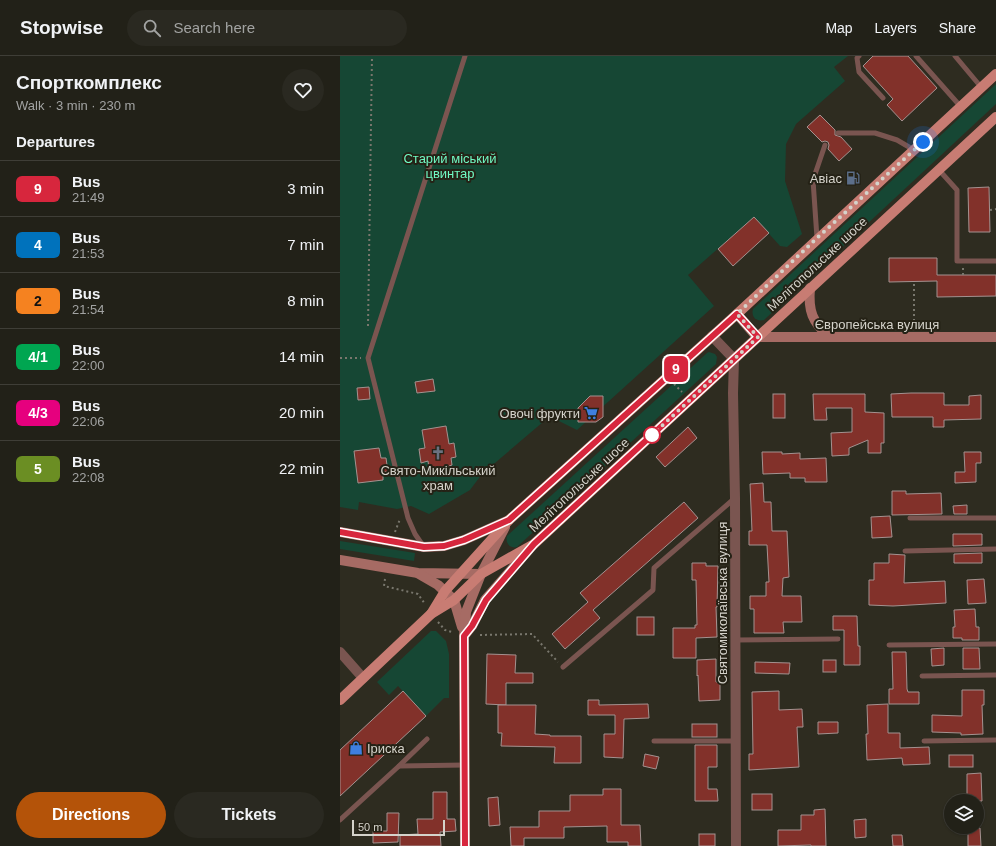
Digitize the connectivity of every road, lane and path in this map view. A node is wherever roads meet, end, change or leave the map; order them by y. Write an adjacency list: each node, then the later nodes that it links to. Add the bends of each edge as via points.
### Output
1 (372, 56): 22 (path)
2 (465, 56): 29 (lane)
3 (859, 56): 8 (lane, via 859,72)
4 (916, 56): 9 (lane)
5 (955, 56): 7 (lane)
6 (996, 74): 7 (main road, Мелітопольське шосе)
7 (982, 87): 9 (main road, Мелітопольське шосе)
8 (883, 98)
9 (961, 107): 13 (main road, Мелітопольське шосе)
10 (996, 117): 14 (main road, Мелітопольське шосе)
11 (838, 133): 13 (lane, via 875,133 897,140)
12 (825, 145): 17 (lane, via 813,180)
13 (914, 150): 17 (main road, Мелітопольське шосе)
14 (939, 169): 18 (lane, via 956,190 957,261); 20 (main road, Мелітопольське шосе)
15 (996, 209): 16 (path)
16 (990, 210)
17 (817, 238): 21 (main road, Мелітопольське шосе)
18 (996, 260)
19 (914, 281): 26 (path)
20 (810, 288): 24 (main road, Мелітопольське шосе); 25 (main road, via 809,300 813,318 821,330)
21 (737, 314): 23 (main road, Мелітопольське шосе); 24 (main road)
22 (368, 326)
23 (712, 336): 30 (street); 31 (main road, Мелітопольське шосе)
24 (758, 337): 25 (main road, Європейська вулиця); 30 (main road, Мелітопольське шосе)
25 (830, 337): 26 (main road, Європейська вулиця)
26 (914, 337): 27 (main road, Європейська вулиця)
27 (996, 337)
28 (340, 358): 29 (path)
29 (368, 358): 39 (lane, via 408,518)
30 (734, 359): 32 (main road, Мелітопольське шосе); 33 (street, Святомиколаївська вулиця)
31 (667, 376): 32 (path); 36 (main road, Мелітопольське шосе)
32 (690, 400): 38 (main road, Мелітопольське шосе)
33 (735, 498): 51 (street, Святомиколаївська вулиця); 55 (lane, via 654,568 652,590)
34 (910, 518): 35 (lane)
35 (996, 518)
36 (509, 520): 39 (main road, via 464,540 444,546); 44 (main road, Мелітопольське шосе); 45 (main road)
37 (340, 532): 39 (main road)
38 (534, 544): 45 (main road, Мелітопольське шосе); 49 (main road, via 486,600)
39 (424, 547)
40 (996, 549): 41 (lane)
41 (905, 551)
42 (340, 560): 43 (main road)
43 (418, 573): 44 (main road); 46 (main road)
44 (460, 574): 45 (main road); 46 (main road, Мелітопольське шосе)
45 (481, 574): 47 (main road, Мелітопольське шосе); 49 (main road, via 466,612)
46 (445, 591): 47 (main road); 48 (main road, Мелітопольське шосе)
47 (454, 600): 48 (main road, Мелітопольське шосе); 49 (main road)
48 (431, 614): 58 (main road, Мелітопольське шосе)
49 (464, 636): 65 (main road)
50 (838, 639): 51 (lane)
51 (735, 640): 64 (street, Святомиколаївська вулиця)
52 (996, 644): 53 (lane)
53 (889, 645)
54 (340, 652): 58 (street)
55 (563, 667)
56 (996, 675): 57 (lane)
57 (922, 676)
58 (364, 678): 59 (main road, Мелітопольське шосе)
59 (340, 700)
60 (427, 739): 66 (lane)
61 (924, 740): 62 (lane)
62 (996, 740)
63 (654, 741): 64 (lane)
64 (735, 741): 69 (street, Святомиколаївська вулиця)
65 (465, 765): 66 (lane); 68 (main road)
66 (399, 766): 67 (lane)
67 (340, 820)
68 (465, 846)
69 (736, 846)

